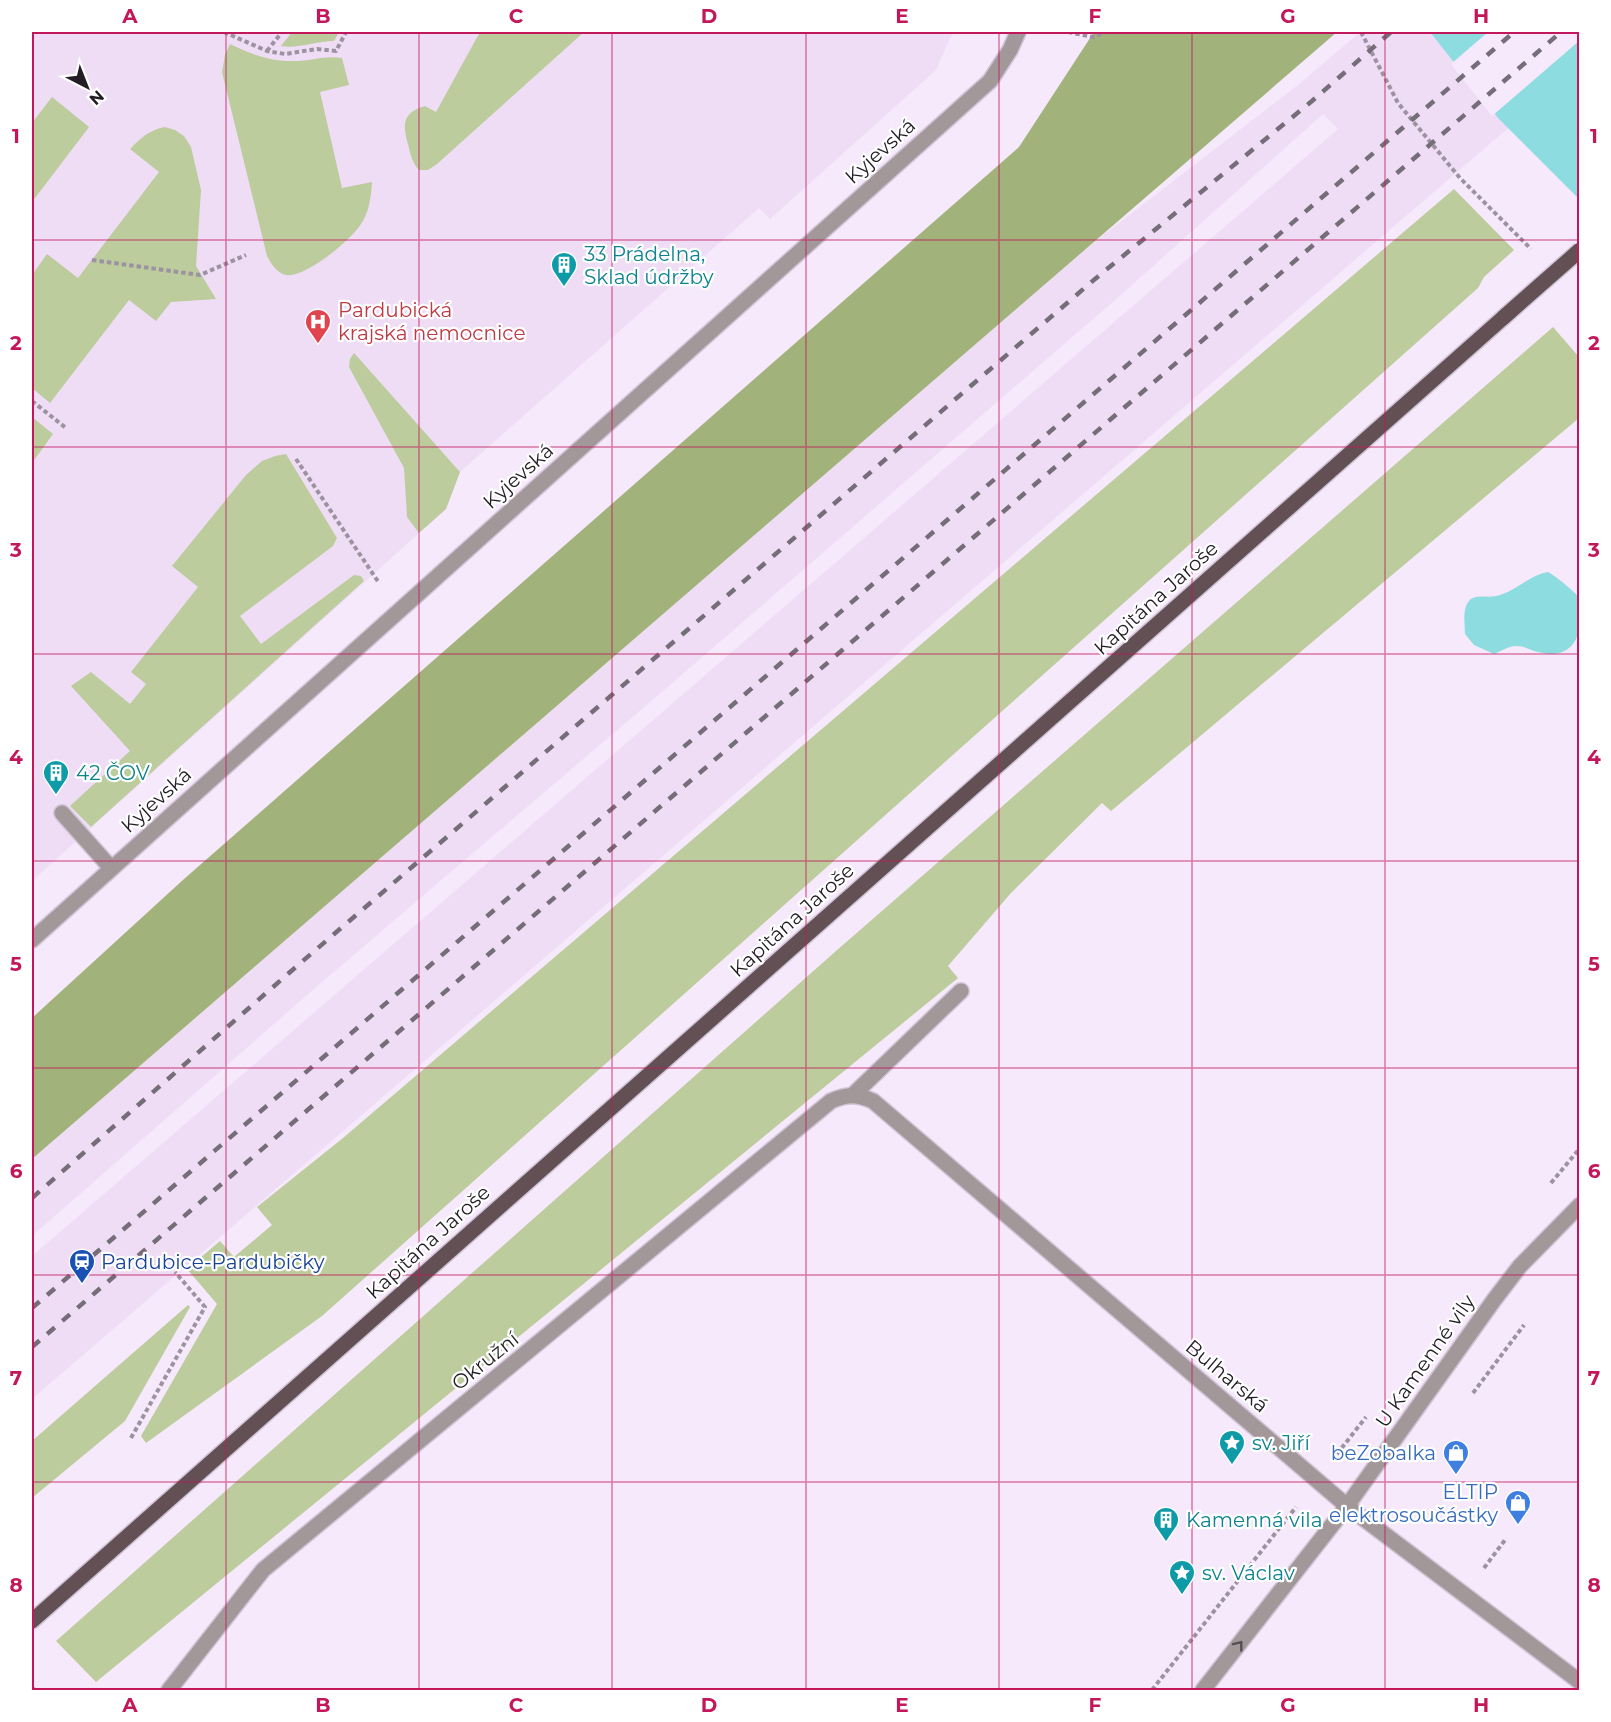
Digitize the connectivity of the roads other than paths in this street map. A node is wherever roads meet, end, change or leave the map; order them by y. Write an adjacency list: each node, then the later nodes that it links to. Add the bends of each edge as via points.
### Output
1 (1018, 32): 4 (street, Kyjevská, via 990,81)
2 (1580, 250): 10 (main road, Kapitána Jaroše, bridge)
3 (62, 813): 4 (street)
4 (111, 868): 5 (street, Kyjevská)
5 (32, 940)
6 (961, 991): 7 (street)
7 (854, 1094): 9 (street, Bulharská, via 873,1101); 12 (street, Okružní, via 831,1101 263,1570)
8 (1580, 1205): 9 (street, U Kamenné vily, via 1520,1266)
9 (1347, 1506): 11 (street, Bulharská); 13 (street, U Kamenné vily, one-way to 9)
10 (32, 1621)
11 (1580, 1682)
12 (169, 1690)
13 (1203, 1690)

